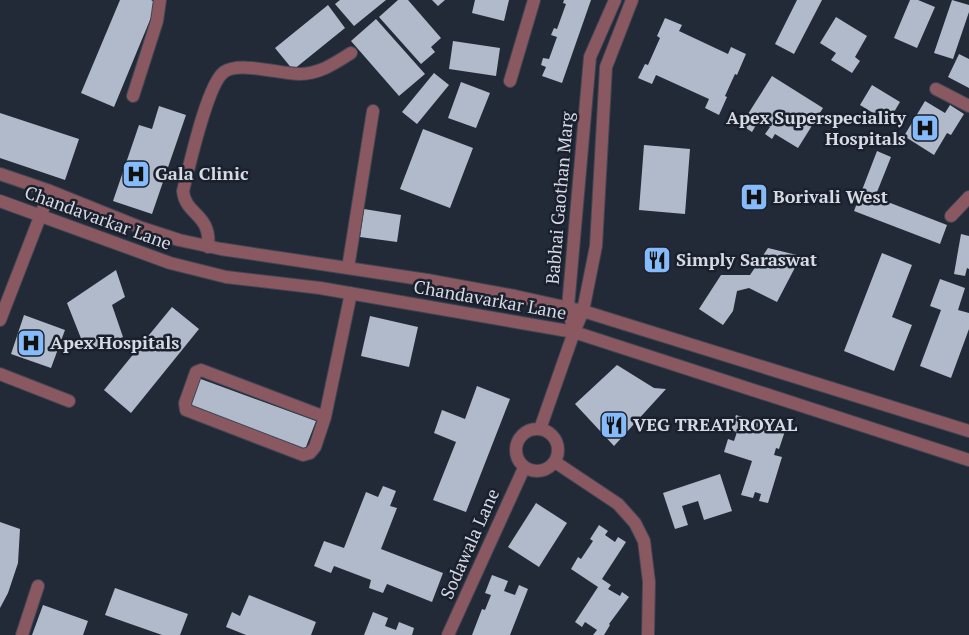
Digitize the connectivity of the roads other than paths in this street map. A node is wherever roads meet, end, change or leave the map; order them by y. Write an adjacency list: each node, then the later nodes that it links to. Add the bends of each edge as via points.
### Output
1 (160, 0): 8 (street, via 157,21)
2 (534, 0): 6 (street)
3 (615, 0): 20 (street, Babhai Gaothan Marg, via 590,57)
4 (632, 0): 21 (street, Babhai Gaothan Marg, via 606,67 596,246)
5 (351, 53): 17 (street, via 325,70 299,74 235,68 223,72 206,107 183,191 190,208 206,224)
6 (510, 81)
7 (936, 89): 9 (street)
8 (133, 96)
9 (969, 106)
10 (373, 111): 18 (street)
11 (0, 174): 12 (street, Chandavarkar Lane)
12 (50, 191): 15 (street); 17 (street, Chandavarkar Lane, via 142,228)
13 (969, 197): 16 (street)
14 (0, 201): 15 (street, Chandavarkar Lane)
15 (40, 216): 19 (street, Chandavarkar Lane, via 170,263 226,276); 22 (street)
16 (950, 216)
17 (208, 246): 18 (street, Chandavarkar Lane)
18 (348, 268): 20 (street, Chandavarkar Lane)
19 (351, 293): 23 (street, Chandavarkar Lane); 26 (street)
20 (568, 307): 21 (street, Chandavarkar Lane); 23 (street, Babhai Gaothan Marg)
21 (583, 311): 23 (street, Babhai Gaothan Marg); 28 (street, Chandavarkar Lane)
22 (0, 320)
23 (574, 332): 27 (street); 29 (street, Chandavarkar Lane)
24 (0, 374): 25 (street)
25 (69, 401)
26 (325, 417): 26 (street, via 201,370 196,372 185,403 186,410 303,455 315,447)
27 (540, 429): 30 (street, via 556,442); 31 (street, via 526,432 517,442 516,456)
28 (969, 431)
29 (969, 460)
30 (555, 462): 31 (street, via 537,472); 35 (street, via 618,504 635,523 644,541 649,582)
31 (524, 468): 34 (street, Sodawala Lane)
32 (38, 586): 33 (street)
33 (22, 635)
34 (448, 635)
35 (648, 635)

